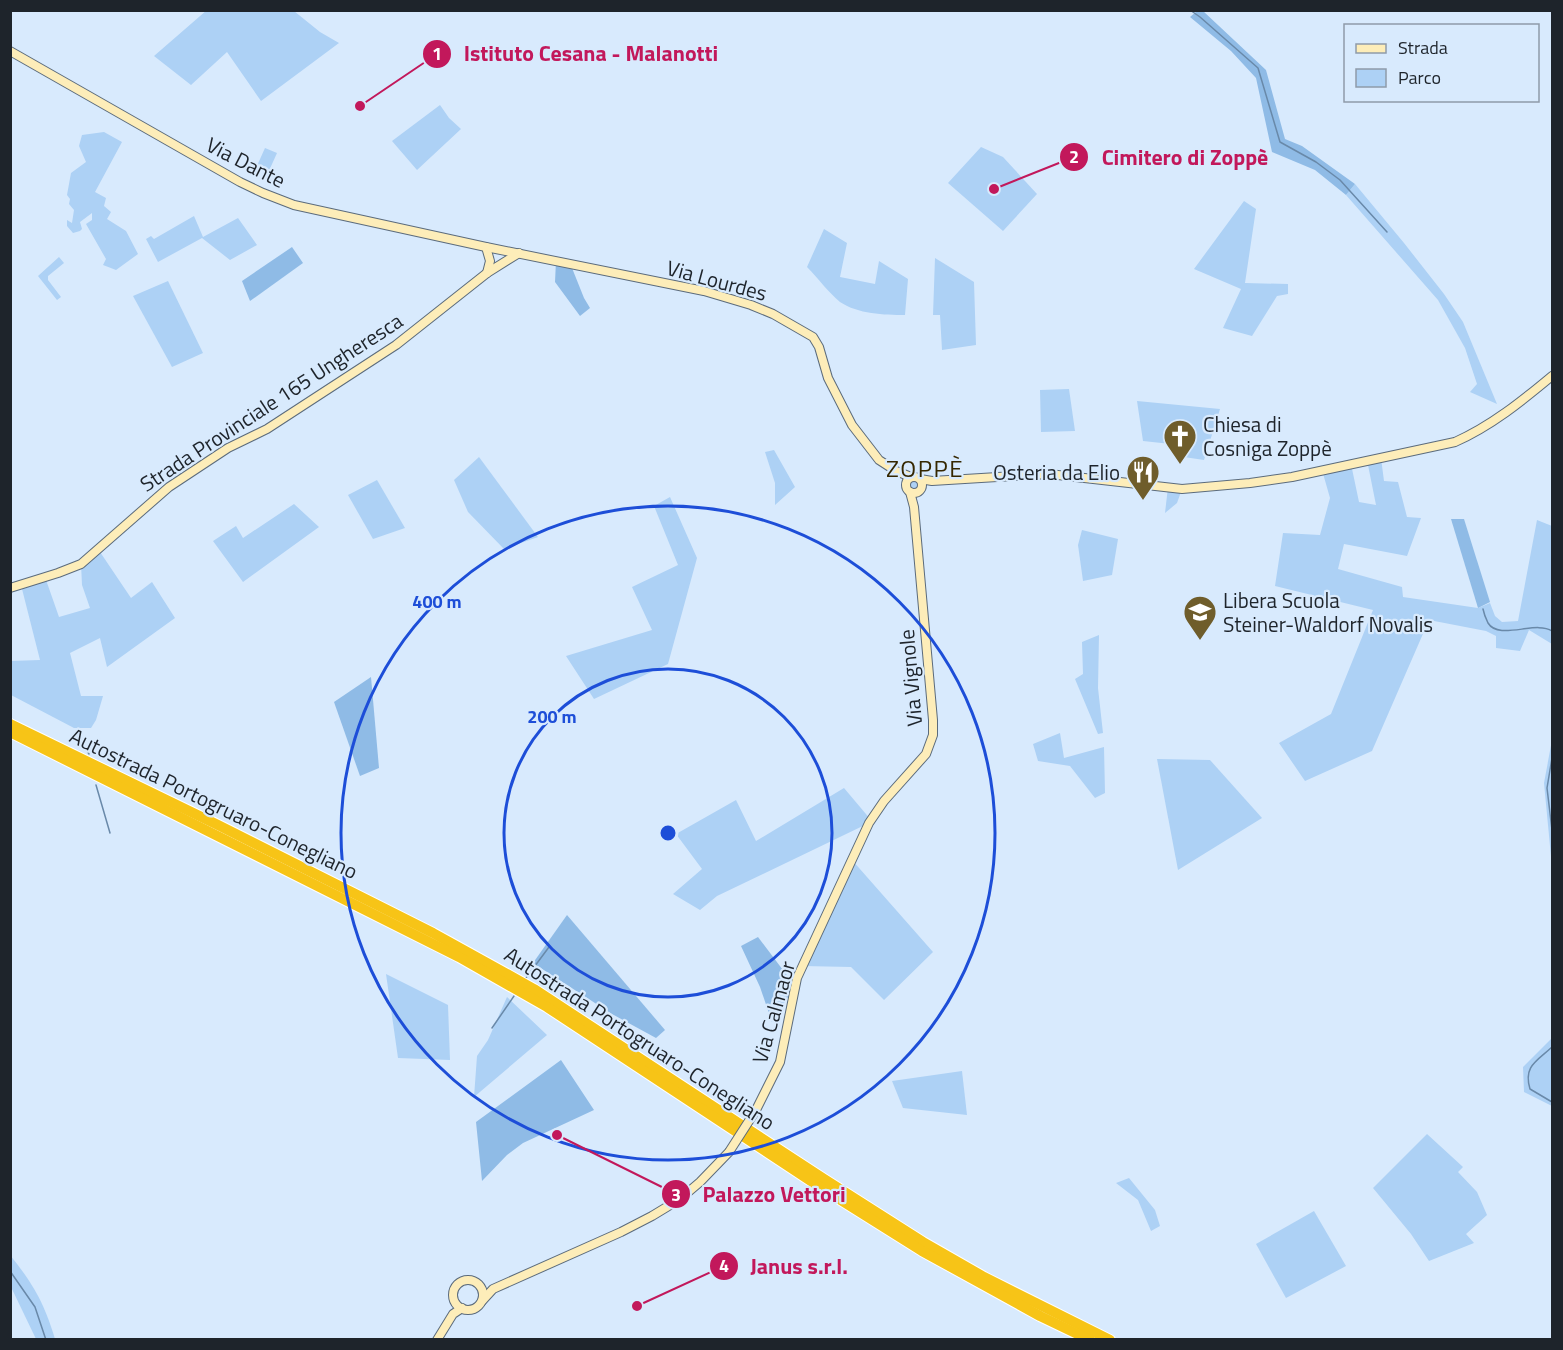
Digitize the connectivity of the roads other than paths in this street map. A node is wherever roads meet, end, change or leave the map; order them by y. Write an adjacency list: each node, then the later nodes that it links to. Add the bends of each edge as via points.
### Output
1 (12, 49): 2 (main road, Via Dante, via 263,194 300,206)
2 (486, 247): 3 (main road, Via Dante); 4 (main road, via 490,261)
3 (519, 254): 4 (main road, Strada Provinciale 165 Ungheresca); 6 (main road, Via Lourdes, via 727,297 808,332 819,347 828,378 852,425 879,460)
4 (487, 273): 8 (main road, Strada Provinciale 165 Ungheresca, via 396,345 267,429 228,448 168,487 81,564)
5 (1552, 376): 7 (main road, via 1504,414 1455,442 1292,477 1182,489 1049,474 932,481)
6 (908, 480): 7 (main road, Via Lourdes, via 916,477); 7 (main road, Via Vignole, via 906,488)
7 (918, 487): 11 (main road, Via Vignole, via 914,507 933,735 926,754)
8 (10, 588)
9 (10, 724): 12 (highway, Autostrada Portogruaro-Conegliano, via 228,830)
10 (10, 732): 12 (highway, Autostrada Portogruaro-Conegliano)
11 (869, 823): 15 (main road, Via Calmaor, bridge, via 798,978 780,1062 729,1152 680,1199 651,1216)
12 (462, 954): 13 (highway, Autostrada Portogruaro-Conegliano)
13 (549, 1003): 21 (highway, Autostrada Portogruaro-Conegliano, via 820,1187 922,1251); 22 (highway, Autostrada Portogruaro-Conegliano, via 923,1242)
14 (480, 1287): 15 (main road); 16 (main road, via 471,1281 462,1282 455,1288); 17 (main road)
15 (493, 1289): 17 (main road, Via Calmaor)
16 (454, 1300): 18 (main road); 19 (main road)
17 (482, 1300): 18 (main road, via 472,1310)
18 (462, 1308): 19 (main road)
19 (445, 1325): 20 (main road)
20 (437, 1340)
21 (1090, 1340)
22 (1110, 1340)

